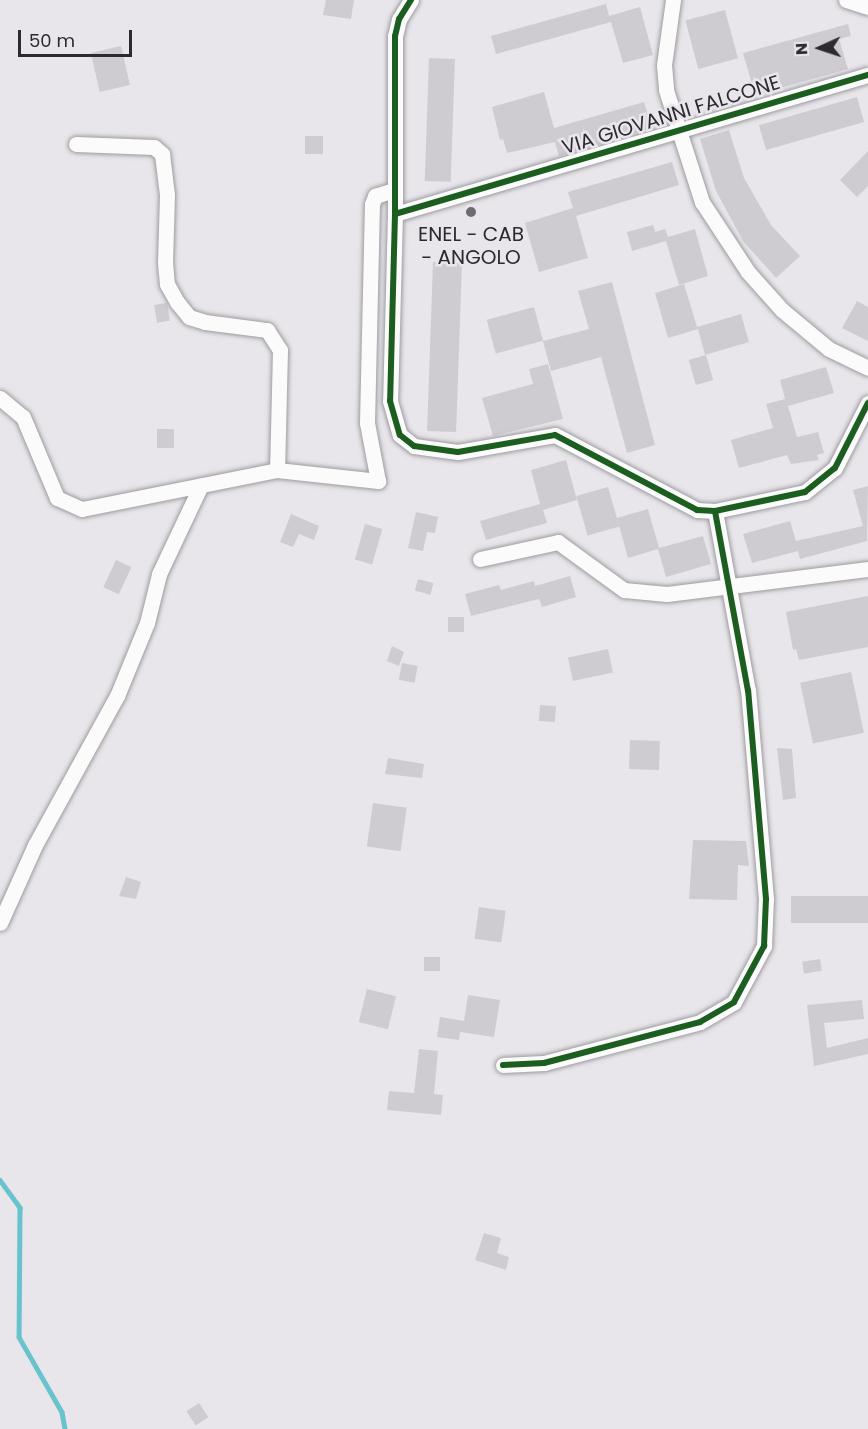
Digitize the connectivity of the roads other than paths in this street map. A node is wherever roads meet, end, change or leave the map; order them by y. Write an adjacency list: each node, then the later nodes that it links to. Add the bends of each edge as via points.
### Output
1 (411, 0): 8 (street, via 399,18 394,36)
2 (673, 0): 6 (street, via 664,65)
3 (846, 0): 4 (street)
4 (868, 7)
5 (868, 75): 6 (street, VIA GIOVANNI FALCONE)
6 (676, 129): 9 (street, VIA GIOVANNI FALCONE, via 485,190); 10 (street, via 702,202 748,272 782,310 829,349)
7 (76, 144): 13 (street, via 154,147 162,154 167,195 167,284 177,302 189,317 267,330 280,350)
8 (394, 190): 9 (street); 13 (street, via 375,195 372,204 367,423 378,481)
9 (395, 214): 15 (street, via 390,401 400,435 414,446 458,452 555,435 697,510)
10 (868, 368)
11 (0, 398): 14 (street, via 23,417 57,498 82,509)
12 (868, 403): 15 (street, via 835,468 805,492)
13 (277, 470): 14 (street)
14 (201, 485): 19 (street, via 159,574 144,633 117,696 35,845)
15 (715, 511): 18 (street)
16 (480, 559): 18 (street, via 558,542 624,590 667,594)
17 (868, 569): 18 (street)
18 (730, 584): 20 (street, via 748,691 766,899 764,946 734,1002 700,1022 544,1063)
19 (0, 923)
20 (503, 1065)

